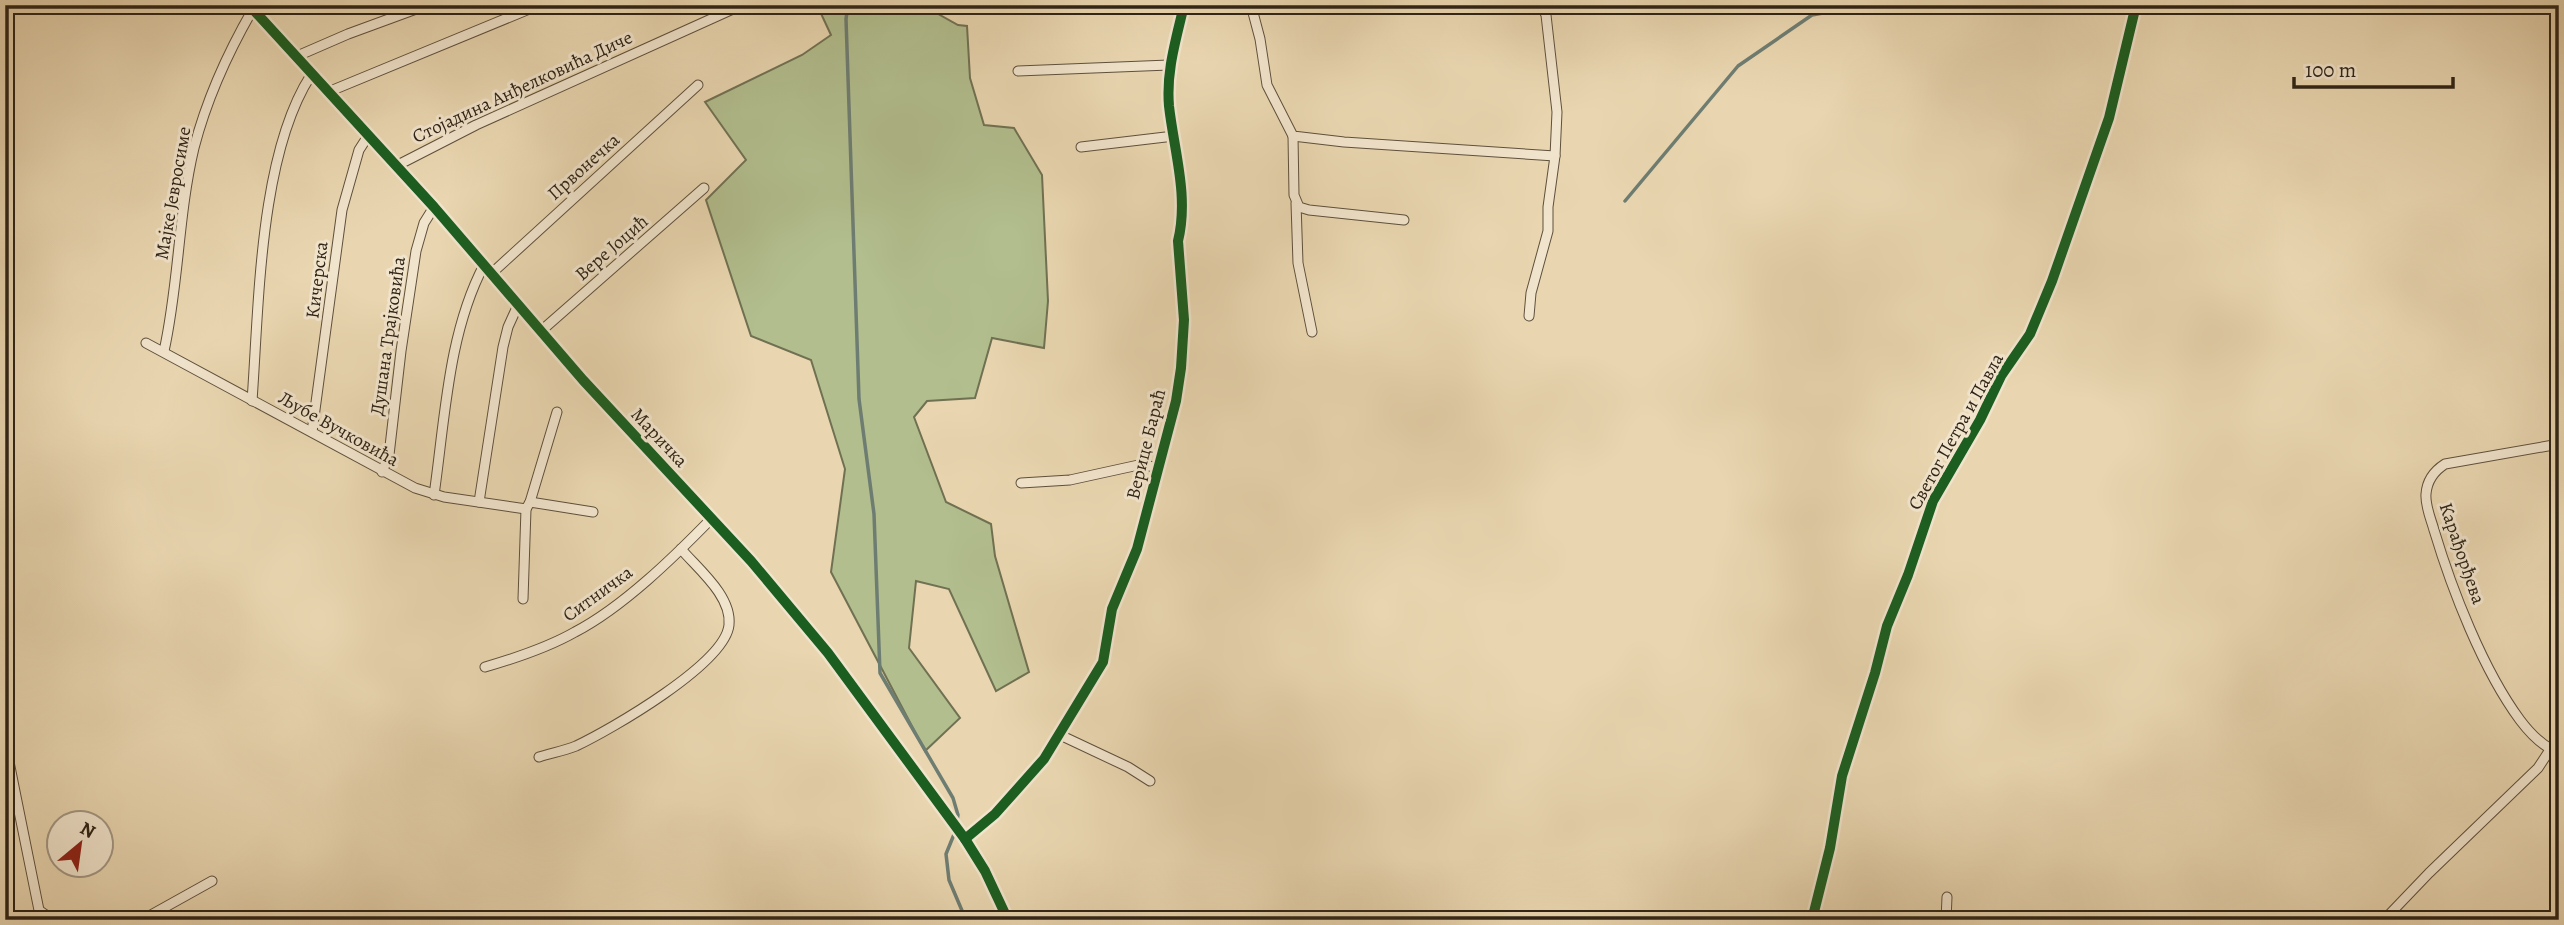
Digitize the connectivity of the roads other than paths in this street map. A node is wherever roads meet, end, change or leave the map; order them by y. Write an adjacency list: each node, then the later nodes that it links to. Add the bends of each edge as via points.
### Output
1 (427, 5): 9 (street)
2 (540, 5): 14 (street)
3 (742, 5): 20 (street, Стојадина Анђелковића Диче)
4 (1184, 5): 10 (street, Верице Бараћ)
5 (1251, 5): 15 (street, via 1267,85)
6 (1541, 5): 19 (street, via 1557,113)
7 (2136, 5): 60 (street, Светог Петра и Павла, via 2109,118 2052,281 2030,334 2001,376 1933,501 1887,626 1842,776)
8 (251, 7): 9 (street, Маричка); 31 (street, Мајке Јевросиме, via 210,93 194,149)
9 (295, 57): 12 (street, Маричка)
10 (1169, 65): 11 (street); 17 (street, Верице Бараћ)
11 (1018, 71)
12 (311, 75): 14 (street, Маричка); 32 (street, via 293,111 274,180 262,260)
13 (698, 85): 25 (street, Првонечка)
14 (328, 92): 16 (street, Маричка)
15 (1293, 135): 19 (street); 22 (street)
16 (368, 136): 20 (street, Маричка); 34 (street, Кичерска, via 359,150 342,210)
17 (1174, 136): 18 (street); 36 (street, Верице Бараћ, via 1181,188 1178,241 1183,336 1175,401)
18 (1081, 147)
19 (1555, 156): 27 (street, via 1548,231)
20 (396, 166): 23 (street, Маричка)
21 (704, 188): 28 (street, Вере Јоцић)
22 (1296, 202): 24 (street, via 1309,210); 29 (street, via 1298,263)
23 (434, 207): 25 (street, Маричка); 37 (street, Душана Трајковића, via 416,251 389,455)
24 (1404, 220)
25 (488, 269): 26 (street, Маричка); 39 (street, via 475,283 457,340)
26 (518, 305): 28 (street, Маричка); 40 (street, via 503,347)
27 (1529, 316)
28 (541, 331): 43 (street, Маричка)
29 (1312, 332)
30 (146, 343): 31 (street, Љубе Вучковића)
31 (164, 351): 32 (street, Љубе Вучковића)
32 (252, 401): 34 (street, Љубе Вучковића)
33 (557, 412): 41 (street)
34 (312, 432): 37 (street, Љубе Вучковића)
35 (2559, 444): 50 (street, Карађорђева, via 2445,464 2432,475 2426,495 2442,555 2493,676 2521,722)
36 (1156, 468): 38 (street, via 1143,464 1070,480); 47 (street, Верице Бараћ, via 1137,549 1112,609 1103,662)
37 (382, 472): 39 (street, Љубе Вучковића)
38 (1021, 483)
39 (434, 495): 40 (street, Љубе Вучковића)
40 (479, 502): 41 (street, Љубе Вучковића)
41 (528, 505): 42 (street, Љубе Вучковића); 45 (street)
42 (593, 512)
43 (712, 518): 44 (street, Ситничка); 53 (street, Маричка, via 828,653)
44 (681, 549): 46 (street, Ситничка, via 576,632 521,657); 51 (street, via 725,603 729,626 724,639 672,688 639,711 573,747)
45 (523, 599)
46 (485, 667)
47 (1060, 735): 52 (street); 53 (street, Верице Бараћ, via 1030,776 980,829)
48 (2559, 736): 50 (street)
49 (5, 742): 56 (street)
50 (2551, 749): 62 (street, via 2538,768)
51 (539, 757)
52 (1150, 781)
53 (963, 836): 59 (street, Маричка)
54 (212, 881): 58 (street)
55 (1947, 897): 61 (street)
56 (41, 916): 57 (street)
57 (53, 920)
58 (142, 920)
59 (1008, 920)
60 (1812, 920)
61 (1946, 920)
62 (2384, 920)

